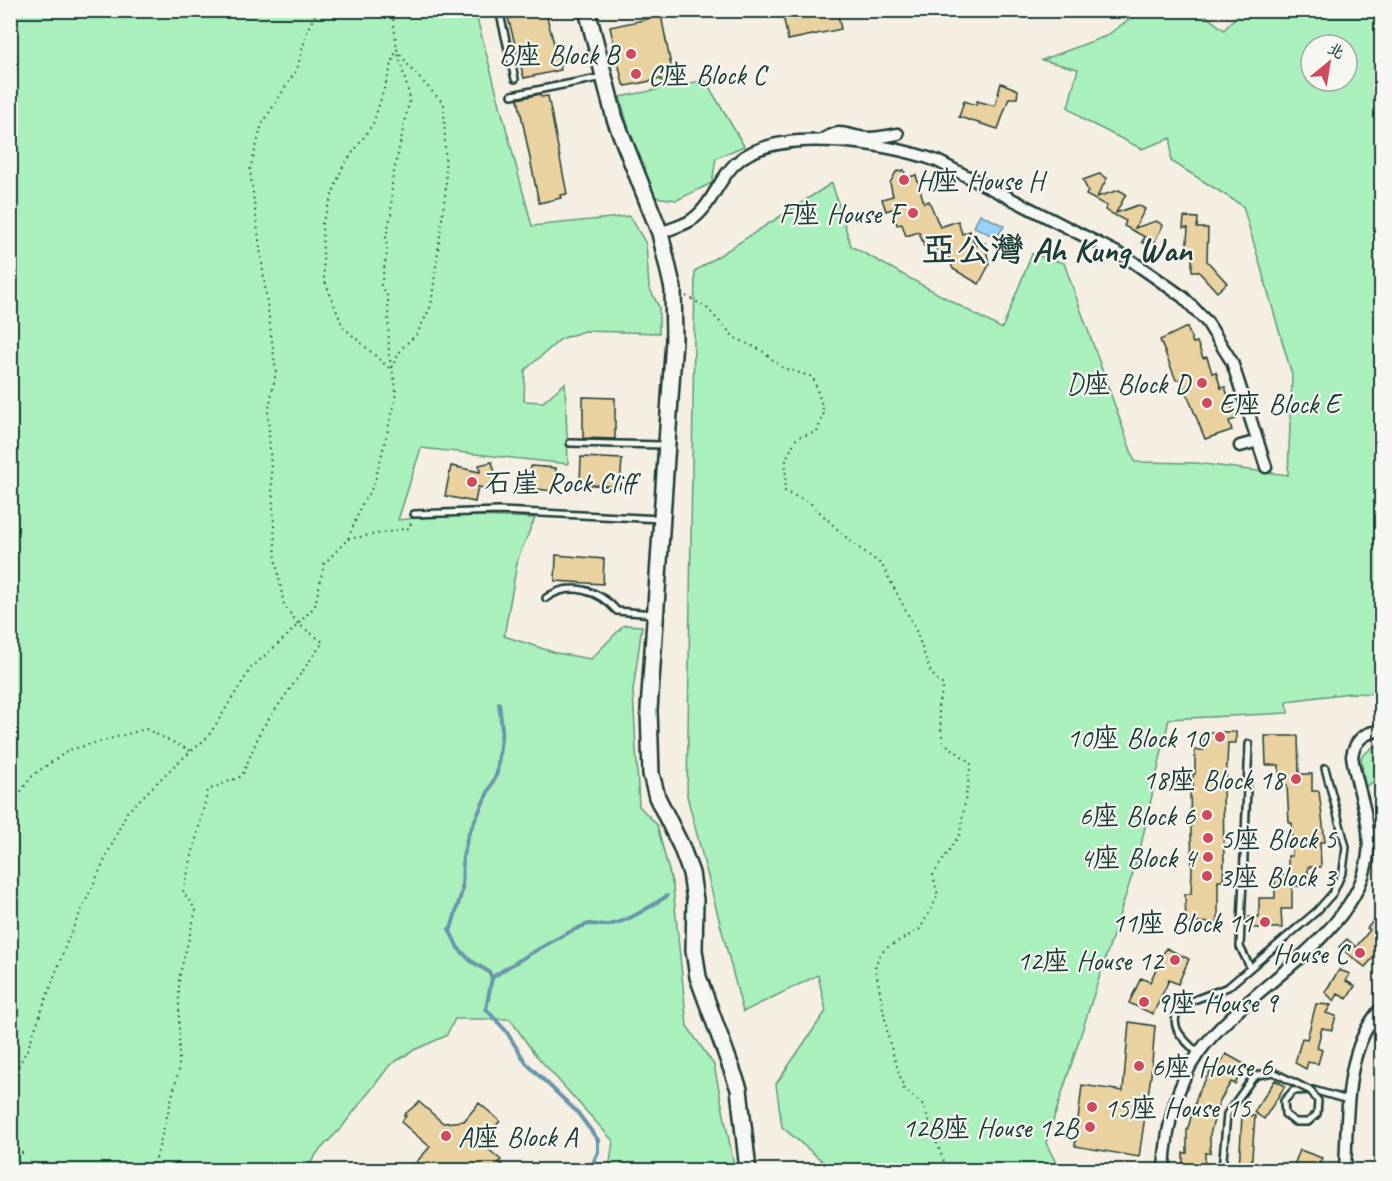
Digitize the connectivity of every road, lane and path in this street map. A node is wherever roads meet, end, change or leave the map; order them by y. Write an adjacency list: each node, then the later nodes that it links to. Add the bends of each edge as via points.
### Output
1 (318, 10): 24 (path, via 308,28 297,69 262,124 250,170 276,372 268,413 276,562 284,605)
2 (392, 10): 5 (path)
3 (499, 10): 7 (lane)
4 (587, 10): 6 (main road)
5 (397, 49): 13 (path, via 410,98 392,181 381,285 388,297); 13 (path, via 444,104 446,187 430,306 417,334 402,348); 13 (path, via 373,124 342,168 322,223 324,279 343,327)
6 (604, 76): 8 (lane); 11 (main road, via 621,137)
7 (515, 79)
8 (512, 95)
9 (898, 134): 10 (street, via 860,137 834,132)
10 (820, 141): 11 (street, via 770,148 744,157 730,169 696,216); 14 (street, via 874,144 937,161 1153,273 1183,297 1214,332 1238,376)
11 (660, 233): 16 (main road, via 674,302)
12 (683, 294): 41 (path, via 706,307 735,338 761,350 783,368 813,377 824,412 817,432 797,437 786,459 785,492 809,502 882,565 915,628 931,673 944,687 938,705 943,741 971,763 960,834 933,875 938,896 920,929 888,947 876,965 889,1041 904,1089 923,1105)
13 (390, 369): 21 (path, via 396,387 382,460)
14 (1258, 441): 17 (street); 18 (street)
15 (570, 443): 16 (lane)
16 (667, 445): 20 (main road)
17 (1240, 446)
18 (1266, 467)
19 (414, 514): 20 (lane, via 499,511); 21 (path, via 410,528)
20 (662, 519): 23 (main road)
21 (348, 538): 24 (path, via 324,564 315,606)
22 (546, 598): 23 (lane, via 556,591 580,589 608,600 617,611)
23 (655, 614): 40 (main road, via 648,729 651,774 657,797 691,873 697,970 738,1089)
24 (298, 624): 27 (path, via 251,668 208,737); 39 (path, via 323,642 261,730 242,776 208,790 183,892 196,910 179,978 179,1070)
25 (1382, 731): 30 (street, via 1364,735 1353,748 1352,756 1367,816)
26 (1249, 744): 32 (lane, via 1240,947)
27 (191, 751): 29 (path, via 146,729 69,750 33,775); 35 (path, via 126,812 68,939 28,1048)
28 (1325, 768): 32 (lane, via 1346,847 1338,882 1317,911)
29 (10, 806)
30 (1369, 842): 31 (street); 34 (street, via 1363,880 1347,911)
31 (1382, 849)
32 (1250, 967): 34 (lane, via 1221,991 1188,1001 1176,1012 1178,1034)
33 (1382, 1007): 36 (street, via 1369,1021 1352,1066)
34 (1198, 1053): 42 (street, via 1180,1090 1167,1138)
35 (10, 1082)
36 (1349, 1100): 43 (lane, bridge, via 1313,1090 1293,1091 1284,1101 1286,1114 1295,1122 1308,1122 1317,1114 1318,1101 1311,1091 1299,1085 1273,1072 1252,1079 1227,1114); 44 (street)
37 (10, 1149): 38 (path)
38 (25, 1154)
39 (153, 1170)
40 (748, 1170)
41 (947, 1170)
42 (1164, 1170)
43 (1222, 1170)
44 (1345, 1170)

